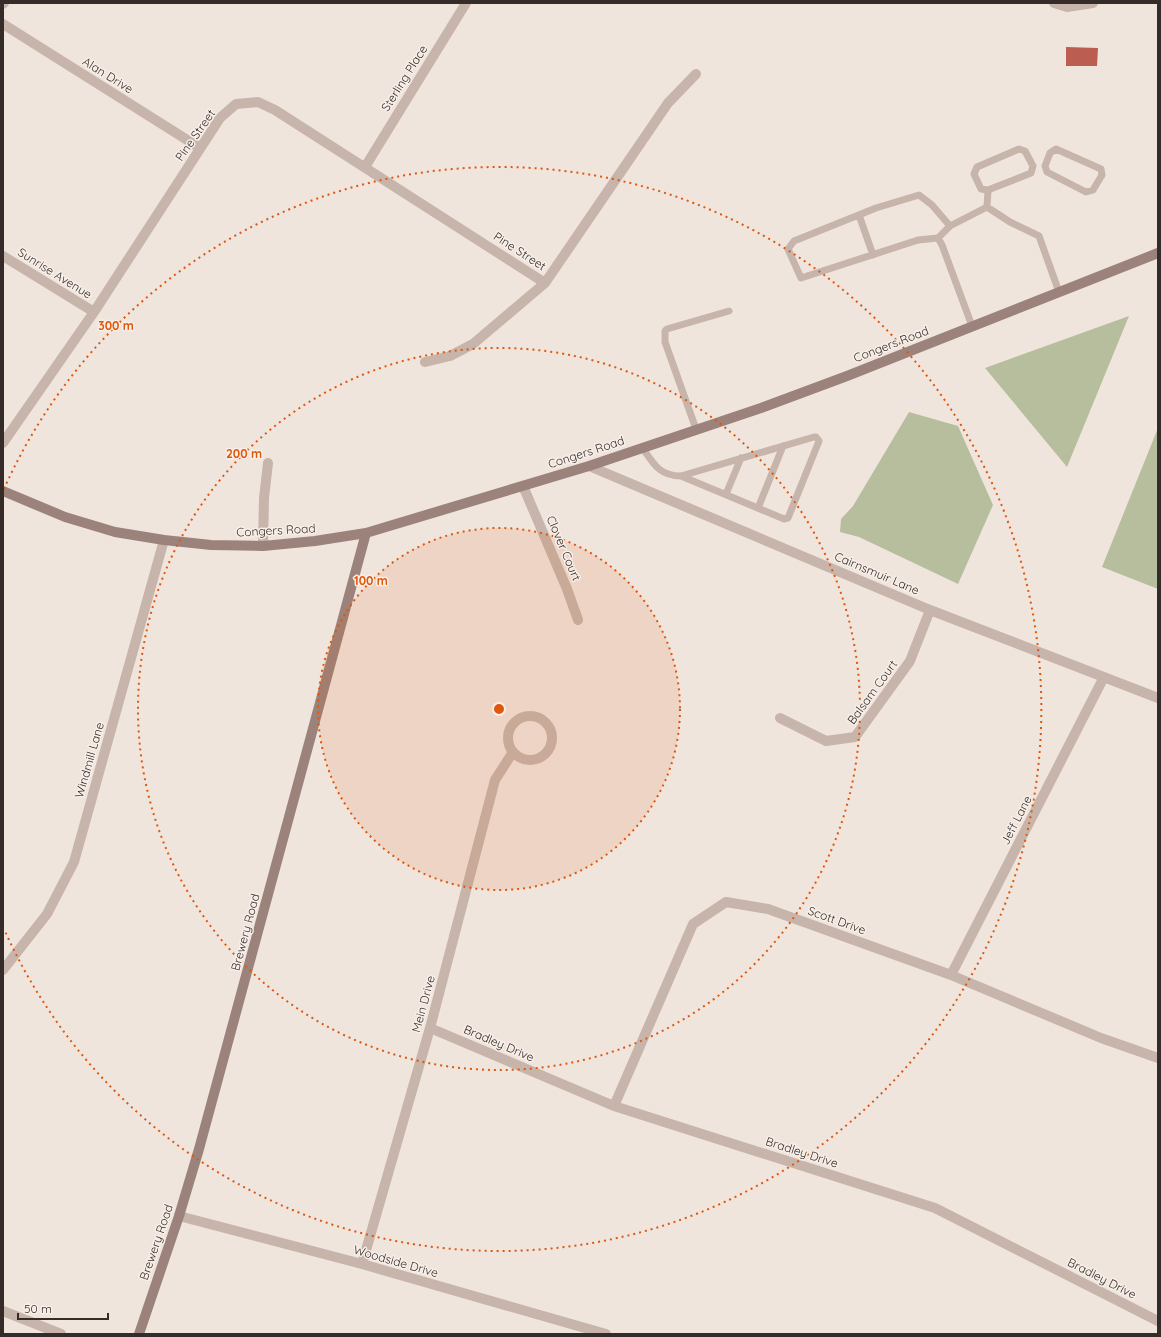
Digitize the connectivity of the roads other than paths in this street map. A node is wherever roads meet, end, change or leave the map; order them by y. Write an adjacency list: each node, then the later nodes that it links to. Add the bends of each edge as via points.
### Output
1 (465, 3): 9 (street, Sterling Place)
2 (1054, 3): 3 (street, via 1067,7)
3 (1093, 3)
4 (3, 24): 6 (street, Alan Drive)
5 (696, 74): 18 (street, Pine Street, via 668,103)
6 (200, 148): 9 (street, Pine Street, via 220,118 236,104 258,102); 21 (street, Pine Street)
7 (1033, 166): 8 (lane); 10 (lane, via 1030,173); 10 (lane, via 1025,151 1019,149 977,167 974,174 981,189)
8 (1045, 166): 8 (lane, via 1047,172 1086,192 1093,190 1102,175 1101,169 1056,149 1050,153)
9 (365, 167): 18 (street, Pine Street)
10 (988, 190): 11 (lane)
11 (987, 207): 13 (lane); 19 (lane, via 1039,236)
12 (859, 215): 13 (lane, via 919,195 932,205); 16 (lane); 16 (lane, via 794,241 788,249 801,278)
13 (950, 226): 14 (lane)
14 (938, 238): 16 (lane, via 918,240); 22 (lane)
15 (1158, 253): 19 (street, Congers Road)
16 (873, 255)
17 (3, 256): 21 (street, Sunrise Avenue)
18 (545, 283): 23 (street, Pine Street, via 473,344 450,356)
19 (1059, 292): 22 (street, Congers Road)
20 (729, 311): 24 (lane, via 665,330 665,342)
21 (94, 312): 25 (street, Pine Street)
22 (972, 326): 24 (street, Congers Road, via 804,392)
23 (425, 362)
24 (696, 429): 27 (street, Congers Road)
25 (3, 443)
26 (783, 446): 28 (lane); 35 (lane); 35 (lane, via 814,437 819,441 788,518 784,519)
27 (642, 447): 30 (street, Congers Road); 31 (lane, via 658,469 672,476)
28 (741, 458): 31 (lane); 34 (lane)
29 (268, 463): 38 (street)
30 (589, 466): 32 (street, Congers Road); 39 (street, Cairnsmuir Lane)
31 (681, 476): 34 (lane)
32 (523, 486): 36 (street, Congers Road); 40 (street, Clover Court)
33 (3, 491): 37 (street, Congers Road, via 65,517 115,532)
34 (726, 494): 35 (lane)
35 (758, 508)
36 (366, 533): 38 (street, Congers Road); 50 (street, Brewery Road)
37 (164, 540): 38 (street, Congers Road, via 211,545); 45 (street, Windmill Lane, via 74,862 47,914)
38 (263, 546)
39 (930, 610): 41 (street, Cairnsmuir Lane); 43 (street, Balsam Court, via 910,661 855,737 826,741)
40 (578, 620)
41 (1104, 677): 42 (street, Cairnsmuir Lane); 46 (street, Jeff Lane)
42 (1158, 698)
43 (780, 718)
44 (513, 752): 44 (street, via 509,746 509,731 518,720 532,716 539,718 550,728 552,742 546,755 532,761 518,757); 47 (street, Mein Drive, via 495,780)
45 (3, 970)
46 (951, 975): 48 (street, Scott Drive, via 1101,1038); 49 (street, Scott Drive, via 768,909 726,902 693,924)
47 (430, 1028): 49 (street, Bradley Drive); 51 (street, Mein Drive)
48 (1158, 1058)
49 (614, 1106): 53 (street, Bradley Drive, via 936,1208)
50 (179, 1216): 51 (street, Woodside Drive); 55 (street, Brewery Road)
51 (362, 1264): 56 (street, Woodside Drive)
52 (3, 1311): 54 (street)
53 (1158, 1321)
54 (61, 1334)
55 (139, 1334)
56 (606, 1334)

